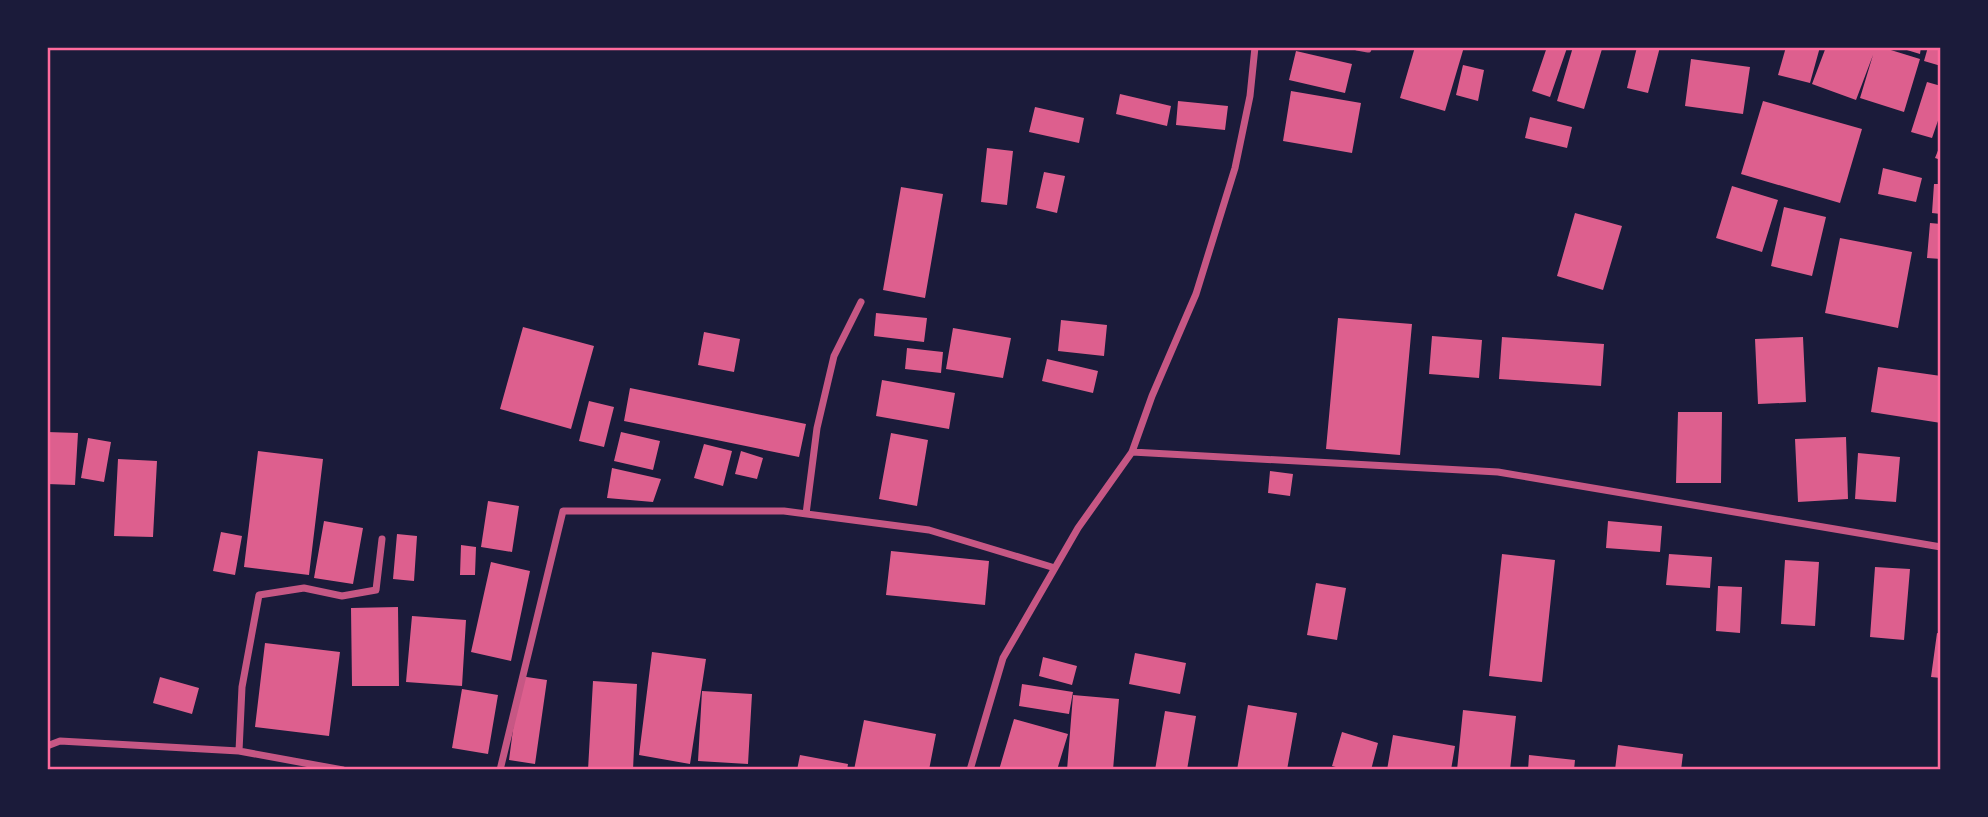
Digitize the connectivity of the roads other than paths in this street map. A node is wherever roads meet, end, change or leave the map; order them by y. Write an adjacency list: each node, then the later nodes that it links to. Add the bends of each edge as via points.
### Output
1 (1255, 47): 5 (street, via 1236,168 1196,294)
2 (1357, 47): 3 (street)
3 (1368, 49)
4 (861, 302): 6 (street, via 834,356 817,428)
5 (1132, 452): 8 (street, via 1498,472); 9 (street)
6 (806, 514): 9 (street, via 929,530); 13 (street, via 563,511)
7 (382, 539): 11 (street, via 376,590 342,596 304,588 259,595 242,687)
8 (1941, 547)
9 (1055, 568): 14 (street, via 1003,658)
10 (47, 746): 11 (street, via 60,741)
11 (239, 751): 12 (street)
12 (343, 770)
13 (500, 770)
14 (970, 770)

